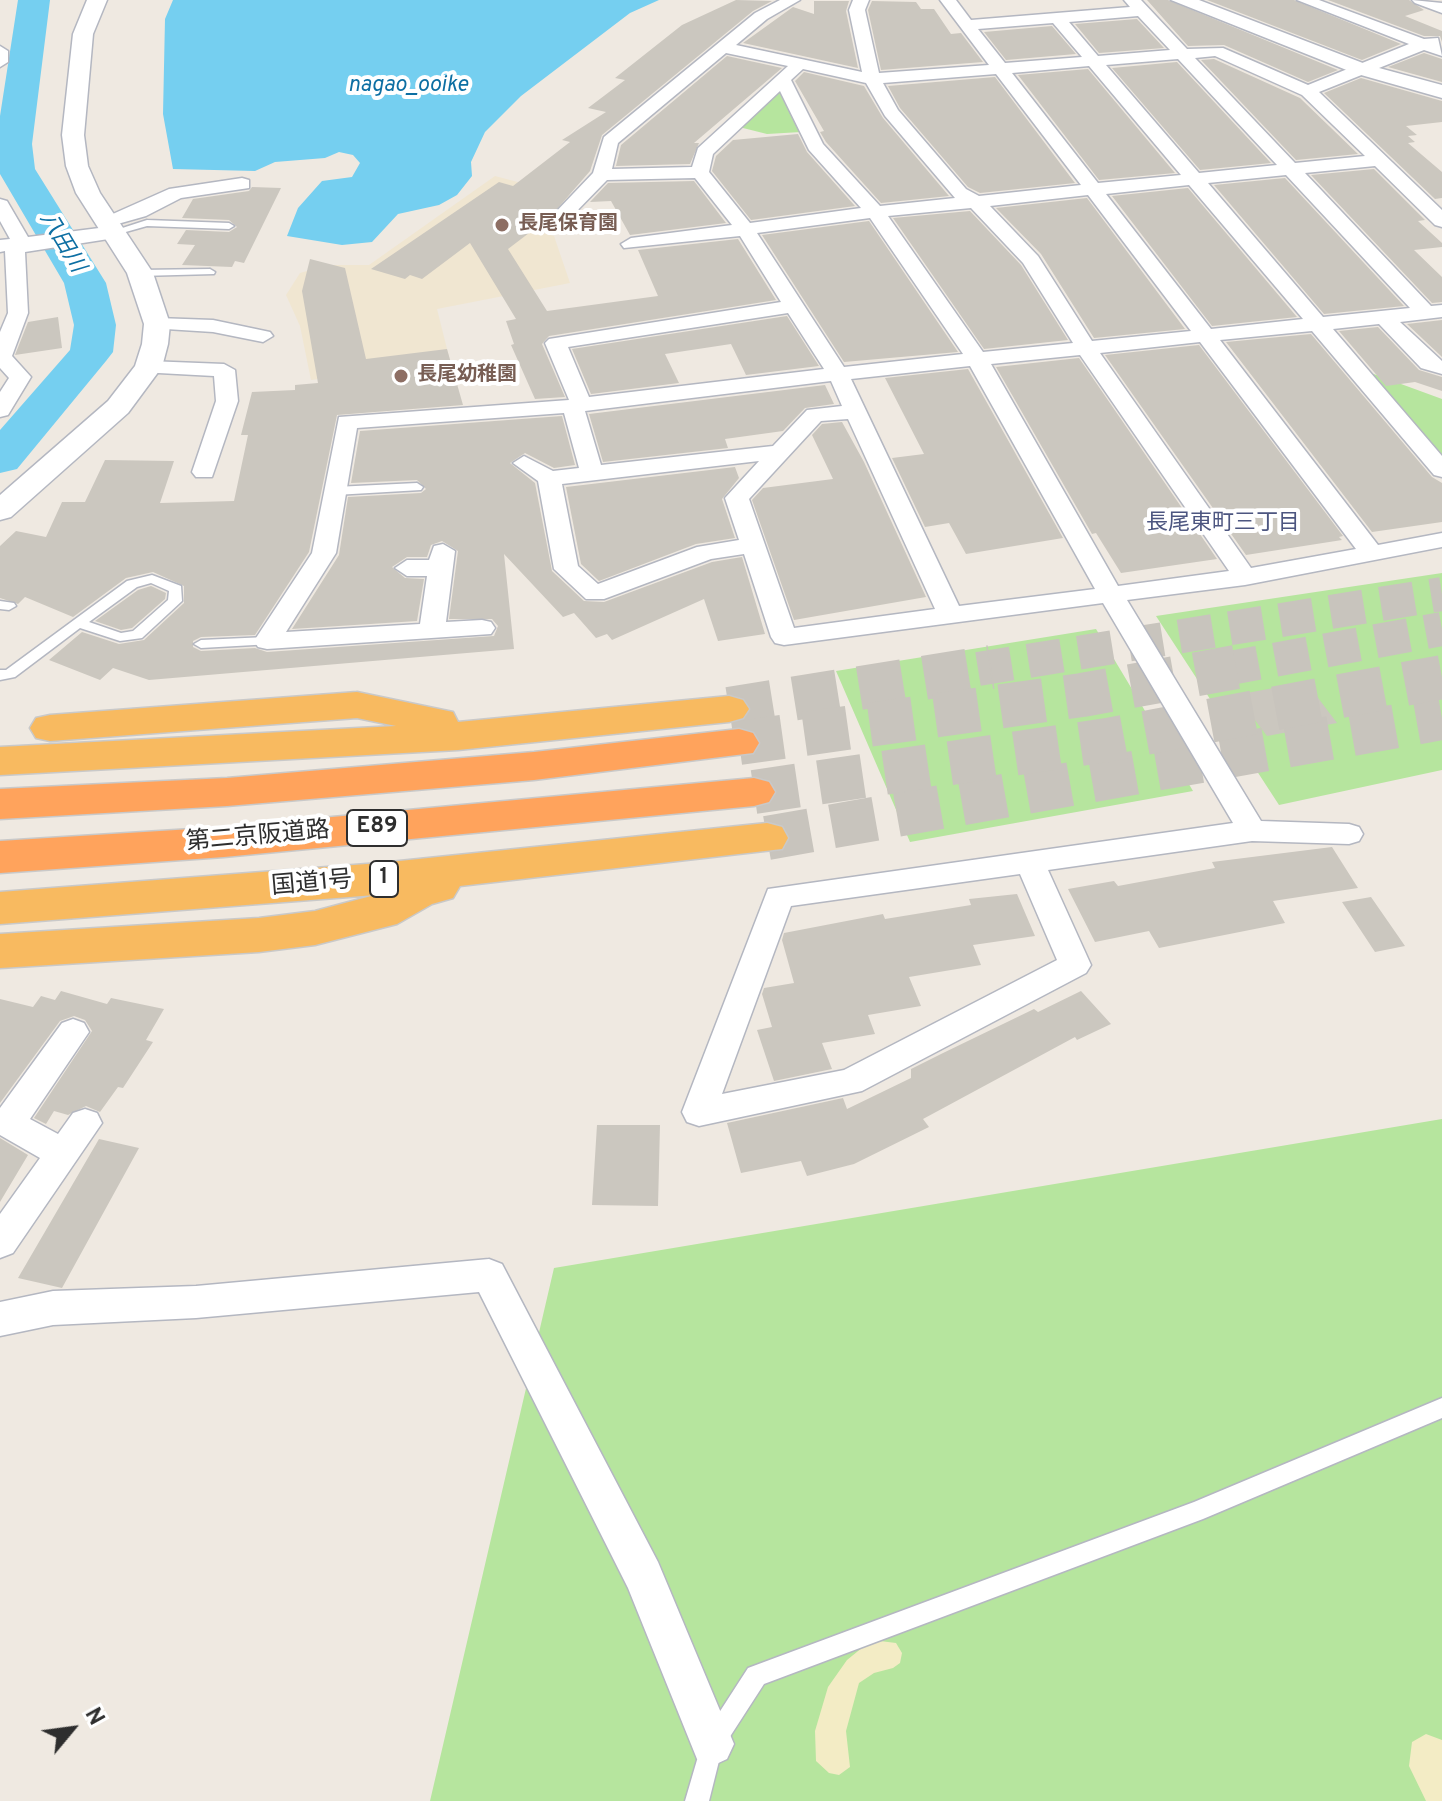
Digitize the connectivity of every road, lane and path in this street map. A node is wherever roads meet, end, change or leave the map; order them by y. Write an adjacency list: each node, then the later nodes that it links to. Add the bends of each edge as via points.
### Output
1 (97, 0): 39 (street, via 83,34 73,135 88,193)
2 (792, 0): 14 (street)
3 (861, 0): 24 (street, via 857,10)
4 (948, 0): 11 (street)
5 (1181, 0): 22 (street)
6 (1305, 0): 13 (street)
7 (1420, 0): 9 (street)
8 (1137, 6): 10 (street); 17 (street)
9 (1442, 8)
10 (1057, 18): 11 (street); 18 (street)
11 (967, 25): 21 (street)
12 (1442, 38): 13 (street)
13 (1424, 45): 16 (street); 22 (street)
14 (722, 47): 20 (street); 30 (street, via 610,141)
15 (0, 51): 19 (street)
16 (1442, 51)
17 (1182, 54): 18 (street); 25 (street, via 1217,51); 28 (street)
18 (1094, 61): 21 (street); 31 (street)
19 (0, 62)
20 (799, 64): 23 (street); 24 (street)
21 (1000, 69): 24 (street); 33 (street)
22 (1361, 69): 25 (street); 26 (street)
23 (782, 78): 29 (street, via 704,152); 36 (street, via 815,146)
24 (872, 79): 34 (street, via 891,112 959,193)
25 (1308, 91): 27 (street)
26 (1442, 92)
27 (1378, 160): 28 (street); 38 (street)
28 (1291, 169): 31 (street); 47 (street)
29 (700, 172): 30 (street); 41 (street)
30 (602, 175): 37 (street)
31 (1193, 179): 33 (street); 50 (street)
32 (242, 184): 39 (street, via 176,193)
33 (1092, 189): 34 (street); 52 (street)
34 (975, 201): 36 (street); 53 (street, via 1031,260)
35 (0, 205): 43 (street)
36 (875, 212): 41 (street); 57 (street)
37 (561, 216)
38 (1442, 221)
39 (111, 226): 40 (lane); 43 (street, via 79,238); 45 (street)
40 (229, 226)
41 (745, 229): 42 (street); 46 (street)
42 (631, 244)
43 (19, 245): 56 (street, via 18,313)
44 (210, 272): 45 (lane)
45 (140, 273): 49 (street)
46 (794, 306): 60 (street); 61 (street, via 556,343)
47 (1434, 312): 48 (street)
48 (1384, 317): 50 (street); 55 (street)
49 (157, 324): 51 (street, via 213,326); 58 (street)
50 (1316, 324): 52 (street); 66 (street)
51 (263, 336)
52 (1204, 337): 53 (street); 75 (street)
53 (1087, 349): 57 (street); 77 (street)
54 (1442, 349): 55 (street)
55 (1418, 352): 59 (street)
56 (1, 358): 62 (street, via 20,377)
57 (978, 361): 60 (street); 78 (street)
58 (148, 367): 67 (street, via 224,370 227,401); 72 (street, via 118,407)
59 (1442, 368)
60 (839, 376): 61 (street); 63 (street)
61 (577, 404): 68 (street); 71 (street, via 347,422)
62 (0, 410)
63 (856, 412): 64 (street, via 815,415); 79 (street)
64 (779, 452): 68 (street); 74 (street, via 737,498)
65 (524, 463): 69 (street)
66 (1442, 470)
67 (204, 472)
68 (592, 473): 69 (street)
69 (549, 478): 74 (street, via 566,569 595,594 706,552)
70 (417, 487): 71 (lane)
71 (335, 491): 83 (street, via 324,553)
72 (0, 511)
73 (1442, 540): 75 (street)
74 (752, 545): 79 (street, via 784,637)
75 (1373, 554): 77 (street)
76 (407, 568): 82 (street, via 442,559)
77 (1245, 577): 78 (street)
78 (1111, 595): 79 (street); 89 (street)
79 (951, 617)
80 (78, 623): 80 (lane, via 132,584 152,579 176,589 175,601 137,635 120,637); 85 (lane, via 10,674)
81 (482, 628): 82 (street)
82 (432, 631): 83 (street)
83 (267, 641): 84 (lane)
84 (201, 644)
85 (0, 675)
86 (5, 751): 88 (highway, 第二京阪道路 / E89, via 458,736 670,716 734,726 534,766)
87 (754, 792): 93 (highway, 第二京阪道路 / E89, via 224,842)
88 (0, 804)
89 (1252, 831): 90 (street); 94 (street)
90 (1349, 834)
91 (767, 838): 92 (highway, 国道1号 / 1)
92 (606, 855): 95 (highway, 国道1号 / 1, via 285,888); 96 (highway, via 422,890 381,912 315,928)
93 (0, 857)
94 (1030, 862): 94 (street, via 779,897 699,1112 850,1082 1075,965)
95 (0, 908)
96 (0, 951)
97 (73, 1032): 99 (street, via 8,1123)
98 (85, 1123): 99 (street)
99 (63, 1154): 100 (street)
100 (0, 1242)
101 (0, 1319): 103 (street, via 53,1308 196,1302 489,1275 644,1576)
102 (1442, 1408): 103 (lane, via 1195,1512 756,1676)
103 (712, 1744): 104 (lane)
104 (697, 1801)

